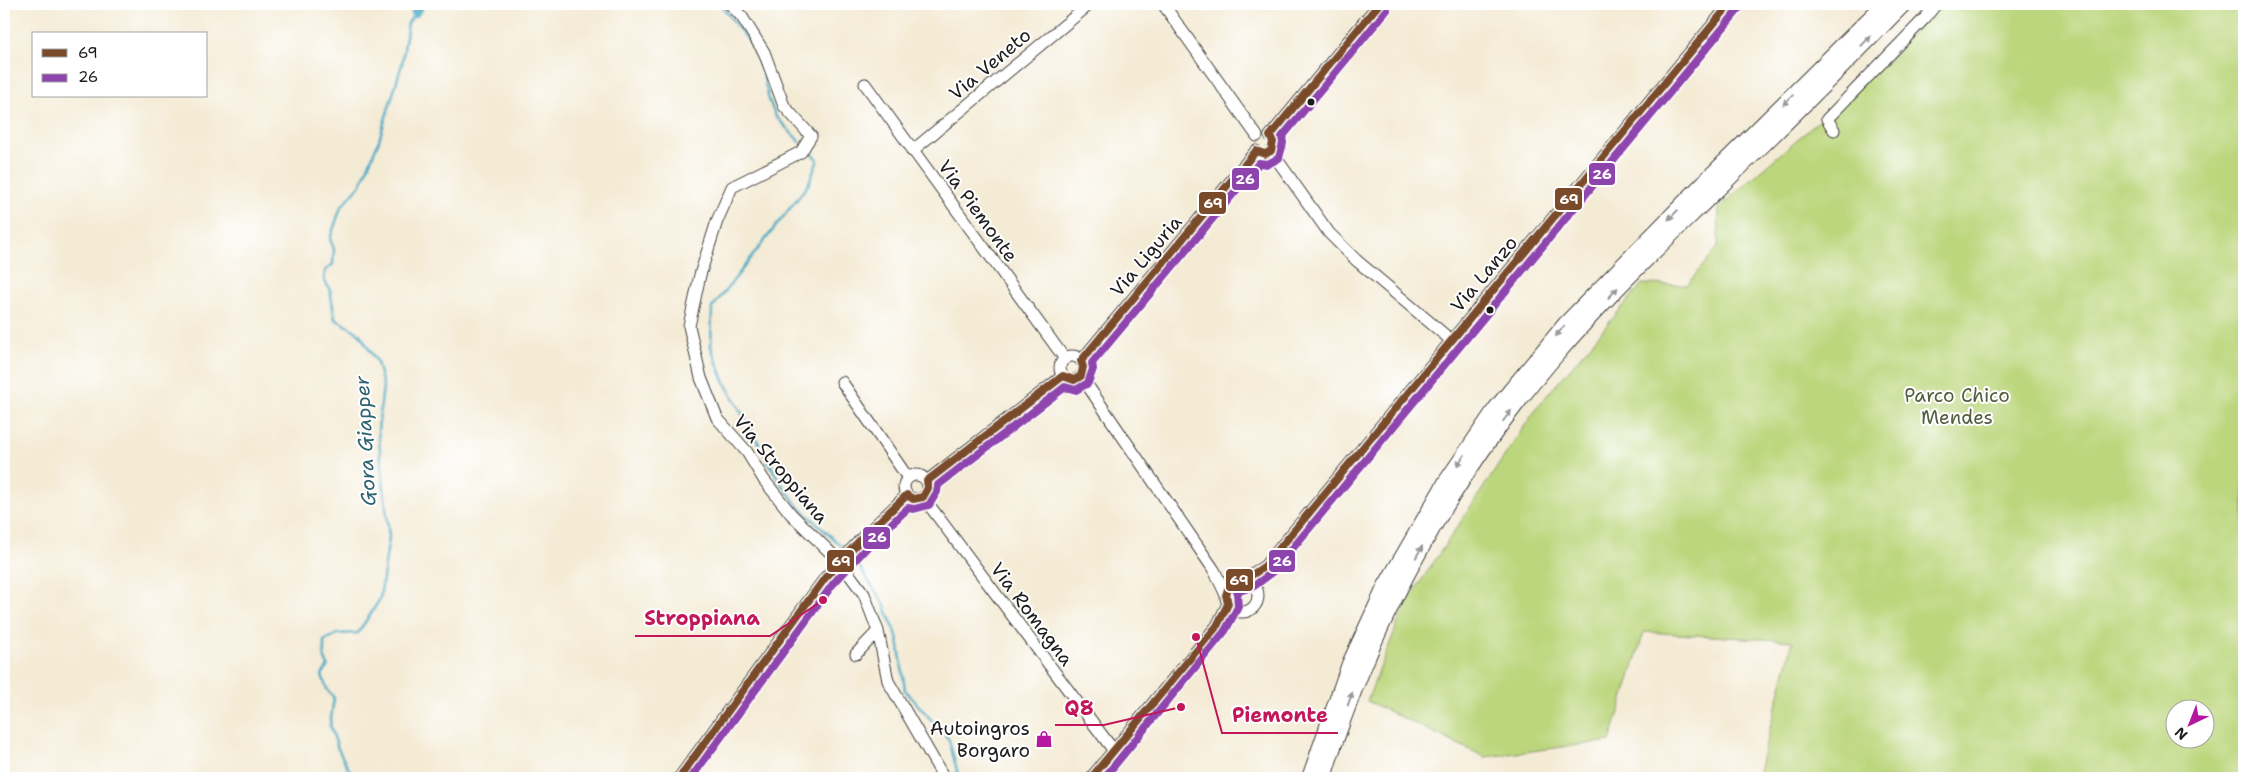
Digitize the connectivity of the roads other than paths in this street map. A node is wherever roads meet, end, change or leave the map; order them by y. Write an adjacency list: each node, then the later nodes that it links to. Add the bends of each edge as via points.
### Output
1 (730, 4): 26 (street, Via Stroppiana, via 764,52 784,106 811,136 801,152 732,187 716,221 689,326 701,378 717,418 747,452 791,514)
2 (1090, 4): 13 (street, Via Veneto)
3 (1163, 4): 11 (street)
4 (1379, 4): 12 (street)
5 (1730, 4): 16 (street, Via Lanzo)
6 (1885, 4): 40 (highway, one-way to 40, via 1573,317 1496,409 1446,480 1386,586 1350,664)
7 (1903, 4): 41 (highway, one-way to 7, via 1361,671 1418,552 1505,419 1553,358 1630,274)
8 (1936, 4): 10 (street, via 1827,119)
9 (865, 84): 13 (street, Via Piemonte)
10 (1834, 130)
11 (1257, 136): 12 (street); 14 (street, via 1253,143)
12 (1270, 136): 15 (street, via 1273,142)
13 (912, 151): 17 (street, Via Piemonte)
14 (1256, 151): 15 (street, via 1264,154); 18 (street, Via Liguria)
15 (1270, 151): 16 (street, via 1329,233)
16 (1452, 341): 27 (street, Via Lanzo)
17 (1065, 359): 18 (street, via 1072,357); 19 (street, via 1060,366)
18 (1081, 361): 20 (street, via 1084,367)
19 (1063, 376): 20 (street, via 1070,380); 23 (street)
20 (1080, 376): 28 (street)
21 (842, 382): 22 (street)
22 (908, 478): 23 (street, via 917,475); 24 (street, via 904,488)
23 (927, 481): 25 (street, via 928,488)
24 (907, 496): 25 (street, via 913,499); 26 (street)
25 (923, 497): 36 (street, Via Romagna)
26 (840, 562): 34 (street, Via Stroppiana, via 864,594); 37 (street)
27 (1265, 566): 29 (street, Via Lanzo); 30 (street, Via Lanzo)
28 (1214, 570): 29 (street, via 1222,576); 31 (street)
29 (1239, 580): 30 (street, via 1251,583); 31 (street, via 1229,586)
30 (1257, 591): 32 (street, via 1255,605)
31 (1227, 599): 32 (street); 33 (street)
32 (1238, 611): 33 (street)
33 (1217, 626): 36 (street)
34 (878, 631): 35 (street); 38 (street, Via Stroppiana, via 888,681)
35 (856, 654)
36 (1114, 751): 39 (street)
37 (679, 778)
38 (944, 778)
39 (1091, 778)
40 (1310, 778)
41 (1323, 778)

